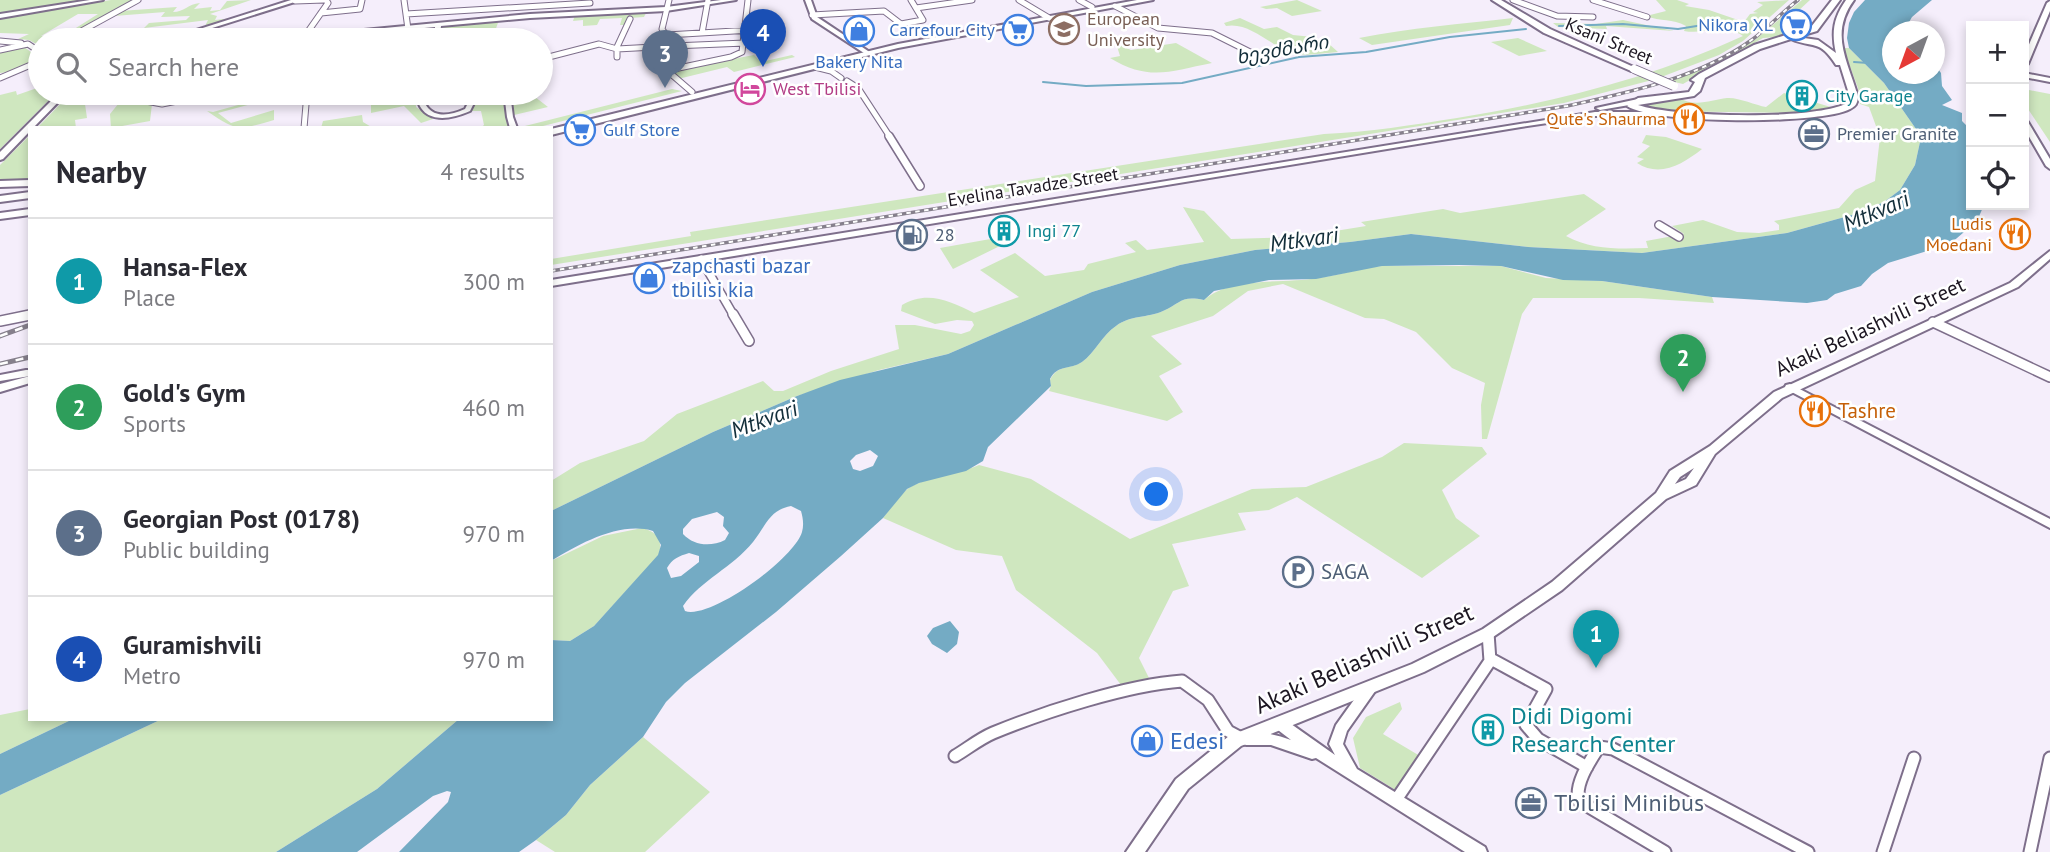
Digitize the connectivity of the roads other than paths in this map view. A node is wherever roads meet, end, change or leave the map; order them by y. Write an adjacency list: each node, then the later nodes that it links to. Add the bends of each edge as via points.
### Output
1 (100, 0): 35 (street)
2 (138, 0): 42 (street)
3 (362, 0): 32 (street, via 360,9)
4 (404, 0): 33 (street)
5 (668, 0): 30 (street)
6 (733, 0): 24 (street)
7 (748, 0): 48 (street)
8 (808, 0): 34 (street)
9 (911, 0): 29 (street)
10 (972, 0): 29 (street)
11 (1018, 0): 36 (street)
12 (1079, 0): 28 (street)
13 (1132, 0): 28 (main road)
14 (1149, 0): 26 (main road)
15 (1496, 0): 75 (main road, Ksani Street, bridge, via 1547,32)
16 (1513, 0): 37 (street, via 1557,16)
17 (1593, 0): 25 (street)
18 (1609, 0): 25 (street)
19 (1836, 0): 49 (main road)
20 (1850, 0): 52 (main road)
21 (296, 1): 22 (street); 43 (main road)
22 (326, 1): 32 (street)
23 (591, 1): 31 (street); 33 (street)
24 (708, 2): 30 (street); 50 (street)
25 (1600, 2): 38 (street)
26 (1115, 6): 36 (main road); 66 (street, via 1158,28 1212,33)
27 (2049, 6): 63 (main road)
28 (1092, 7): 36 (main road)
29 (916, 8): 34 (street, via 923,20 901,24 882,9 855,15 833,11)
30 (666, 9): 31 (street); 51 (street, via 662,29)
31 (594, 12): 41 (street)
32 (321, 13): 44 (street)
33 (407, 14): 45 (street)
34 (812, 15): 62 (street)
35 (0, 16)
36 (1047, 17): 62 (main road)
37 (1593, 17)
38 (1647, 17)
39 (630, 19): 60 (street)
40 (772, 23): 47 (street)
41 (438, 26): 46 (street)
42 (87, 28)
43 (207, 28)
44 (311, 28)
45 (408, 28)
46 (418, 28)
47 (770, 29): 48 (street); 59 (street)
48 (746, 31): 50 (street); 55 (street)
49 (1811, 31): 52 (main road, via 1807,36 1815,39); 53 (main road)
50 (702, 33): 51 (street)
51 (667, 35): 58 (street)
52 (1835, 37): 70 (main road)
53 (1786, 39): 70 (main road, via 1822,44); 71 (main road, via 1761,45)
54 (0, 41): 56 (street)
55 (745, 43): 58 (street); 76 (street, via 735,56 671,71)
56 (22, 45): 57 (street); 61 (street)
57 (28, 46)
58 (673, 46): 60 (street); 67 (street)
59 (769, 48)
60 (617, 49): 64 (street, via 599,44); 65 (street)
61 (0, 50)
62 (866, 52): 69 (main road); 76 (main road)
63 (2029, 52)
64 (553, 56)
65 (617, 57)
66 (1260, 57)
67 (669, 63)
68 (28, 66): 73 (street)
69 (815, 67): 92 (main road); 97 (street, via 858,88)
70 (1845, 68): 84 (main road, Evelina Tavadze Street, via 1854,100 1836,111 1799,116)
71 (1702, 76): 75 (main road, via 1687,88); 77 (main road, Evelina Tavadze Street, via 1691,94)
72 (2029, 76): 74 (street)
73 (0, 78)
74 (2050, 80)
75 (1674, 86): 77 (main road, via 1681,92)
76 (692, 92): 89 (main road)
77 (1663, 97): 78 (main road, Evelina Tavadze Street)
78 (1638, 102): 84 (main road, Evelina Tavadze Street, via 1632,108); 85 (main road, Evelina Tavadze Street)
79 (51, 105): 86 (main road)
80 (305, 105): 87 (street)
81 (421, 105): 82 (street, via 440,117 468,110)
82 (470, 105)
83 (508, 105): 88 (street)
84 (1680, 114): 85 (main road, Evelina Tavadze Street, via 1595,114)
85 (1521, 125): 106 (main road, Evelina Tavadze Street)
86 (31, 126)
87 (304, 126)
88 (513, 126)
89 (553, 127)
90 (28, 129): 93 (main road)
91 (2029, 130): 94 (main road)
92 (553, 132)
93 (0, 157)
94 (2050, 166)
95 (28, 183): 96 (main road)
96 (0, 184)
97 (920, 186)
98 (28, 195): 99 (main road)
99 (0, 199)
100 (28, 212): 101 (main road)
101 (0, 216)
102 (28, 218): 103 (main road)
103 (0, 222)
104 (1659, 225): 105 (street)
105 (1679, 237)
106 (701, 259): 108 (main road, Evelina Tavadze Street); 112 (street)
107 (2048, 260): 111 (main road, Akaki Beliashvili Street, via 2014,285)
108 (553, 283)
109 (28, 315): 110 (street)
110 (0, 321)
111 (1933, 322): 114 (street); 117 (main road, Akaki Beliashvili Street)
112 (749, 341)
113 (28, 373): 115 (main road)
114 (2050, 377)
115 (0, 379): 118 (main road)
116 (28, 380): 118 (main road)
117 (1790, 387): 119 (main road, Akaki Beliashvili Street); 123 (street)
118 (0, 388)
119 (1714, 449): 120 (main road, Akaki Beliashvili Street); 121 (main road, Akaki Beliashvili Street)
120 (1675, 474): 121 (street); 122 (main road, Akaki Beliashvili Street)
121 (1691, 482): 122 (main road, Akaki Beliashvili Street)
122 (1661, 496): 124 (main road, Akaki Beliashvili Street, via 1556,586)
123 (2050, 524)
124 (1488, 634): 125 (street); 126 (main road, Akaki Beliashvili Street)
125 (1491, 659): 133 (street, via 1546,689 1526,725 1538,739); 135 (street)
126 (1371, 687): 127 (main road, Akaki Beliashvili Street); 134 (street, via 1341,729 1336,744)
127 (1279, 723): 128 (main road, Akaki Beliashvili Street); 130 (street)
128 (1243, 739): 129 (street, via 1228,731 1208,700 1182,681 1157,683 1067,708 991,734); 130 (street, via 1271,739); 137 (main road, Akaki Beliashvili Street, via 1182,784)
129 (955, 756)
130 (1327, 758): 134 (street)
131 (1914, 758): 140 (street)
132 (2050, 758): 141 (street)
133 (1587, 766): 136 (street, via 1599,747 1608,747); 139 (street, via 1577,794 1579,801)
134 (1352, 772): 135 (street)
135 (1396, 800): 138 (street)
136 (1804, 851)
137 (1135, 852)
138 (1479, 852)
139 (1665, 852)
140 (1883, 852)
141 (2030, 852)

